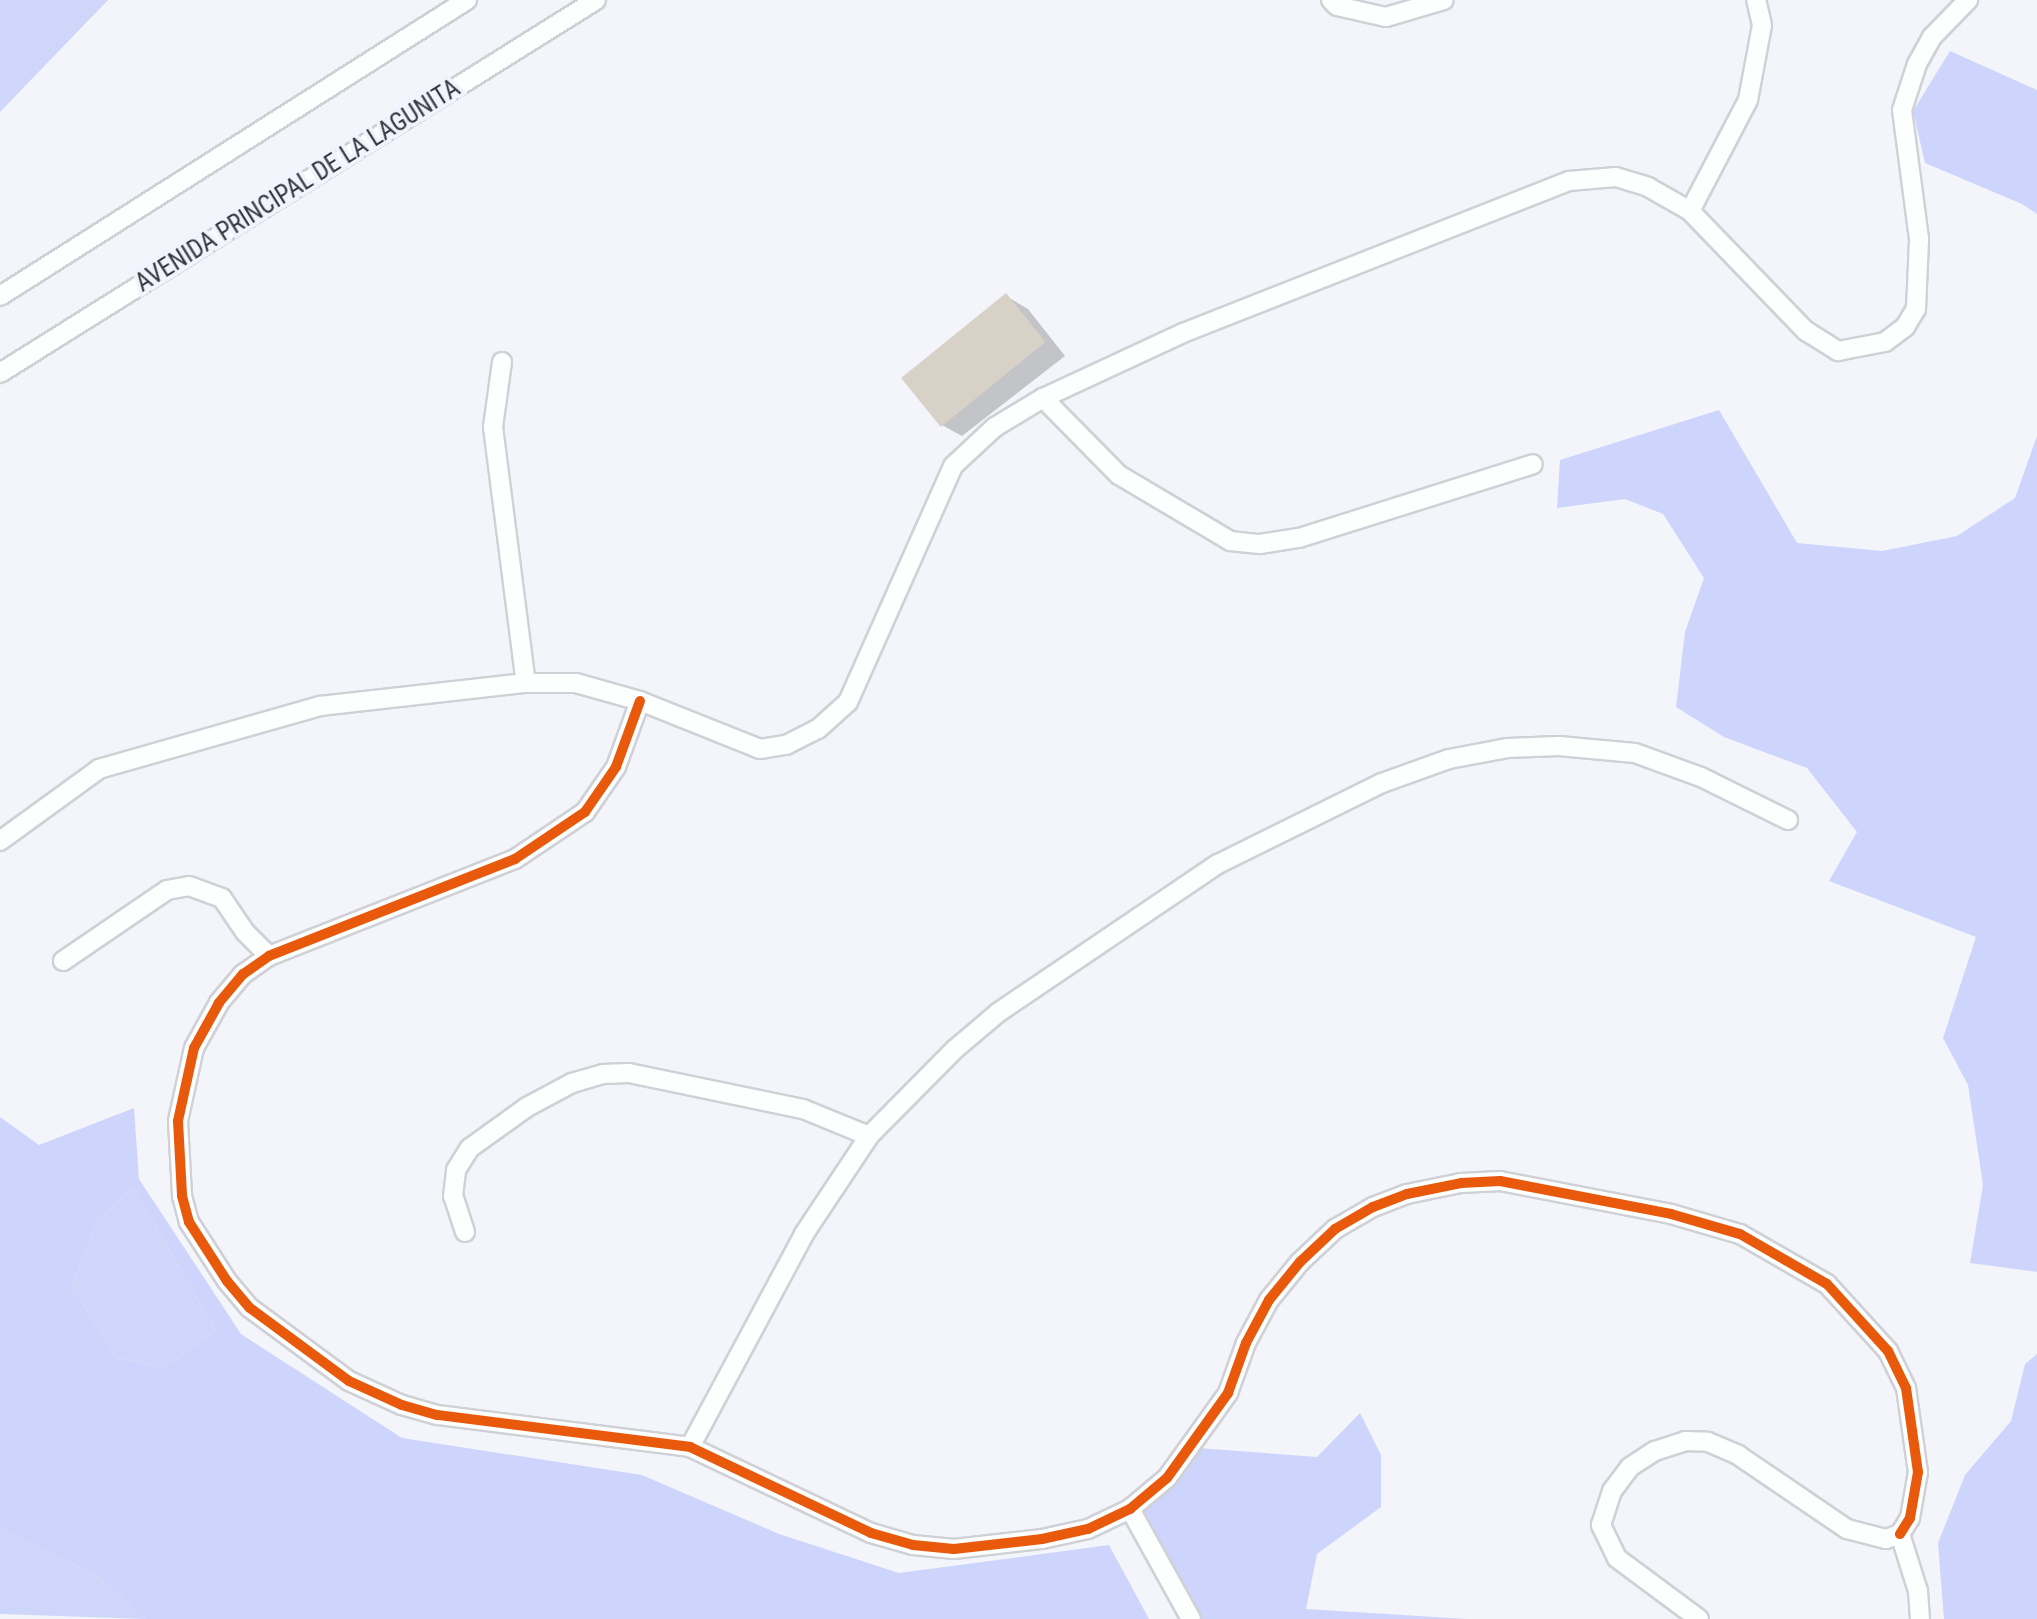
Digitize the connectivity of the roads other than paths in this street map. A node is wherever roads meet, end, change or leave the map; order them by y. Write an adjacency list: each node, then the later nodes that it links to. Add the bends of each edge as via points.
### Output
1 (468, 0): 8 (street)
2 (596, 0): 10 (street, AVENIDA PRINCIPAL DE LA LAGUNITA)
3 (1331, 0): 4 (street, via 1386,17)
4 (1444, 0)
5 (1756, 0): 7 (street, via 1762,25 1748,100)
6 (1968, 0): 7 (street, via 1932,37 1902,110 1919,239 1916,309 1886,342 1838,351 1806,331)
7 (1690, 211): 11 (street, via 1648,186 1616,177 1569,181 1183,333)
8 (0, 296)
9 (502, 362): 13 (street, via 493,427)
10 (0, 373)
11 (1043, 398): 12 (street, via 1120,474 1230,541 1299,538); 14 (street, via 995,427 953,466 864,675 848,702 818,729 760,749)
12 (1533, 464)
13 (526, 684): 14 (street, via 576,683); 16 (street, via 320,706 99,769)
14 (640, 700): 17 (street, via 616,766 585,812 516,859)
15 (1788, 820): 19 (street, via 1635,752 1506,748 1449,760 1306,818 1218,864 999,1012)
16 (0, 841)
17 (269, 956): 18 (street, via 222,898 189,886 166,890); 21 (street, via 243,974 204,1024 178,1122 189,1222 226,1281 294,1343 402,1405 438,1416)
18 (63, 961)
19 (870, 1136): 20 (street, via 804,1109 629,1072 603,1074 527,1107 470,1148 456,1170 453,1196); 21 (street, via 804,1234)
20 (465, 1232)
21 (690, 1447): 22 (street, via 870,1533 913,1545 954,1549 1042,1539 1088,1529)
22 (1130, 1509): 23 (street, via 1200,1438 1270,1300 1320,1242 1360,1213 1407,1194 1500,1181 1740,1234 1827,1284 1888,1351 1906,1388 1918,1472 1910,1518); 24 (street)
23 (1900, 1534): 25 (street, via 1886,1539 1848,1529 1708,1442 1685,1440 1655,1451 1612,1490 1601,1525 1617,1558); 26 (street)
24 (1191, 1619)
25 (1699, 1619)
26 (1920, 1619)

